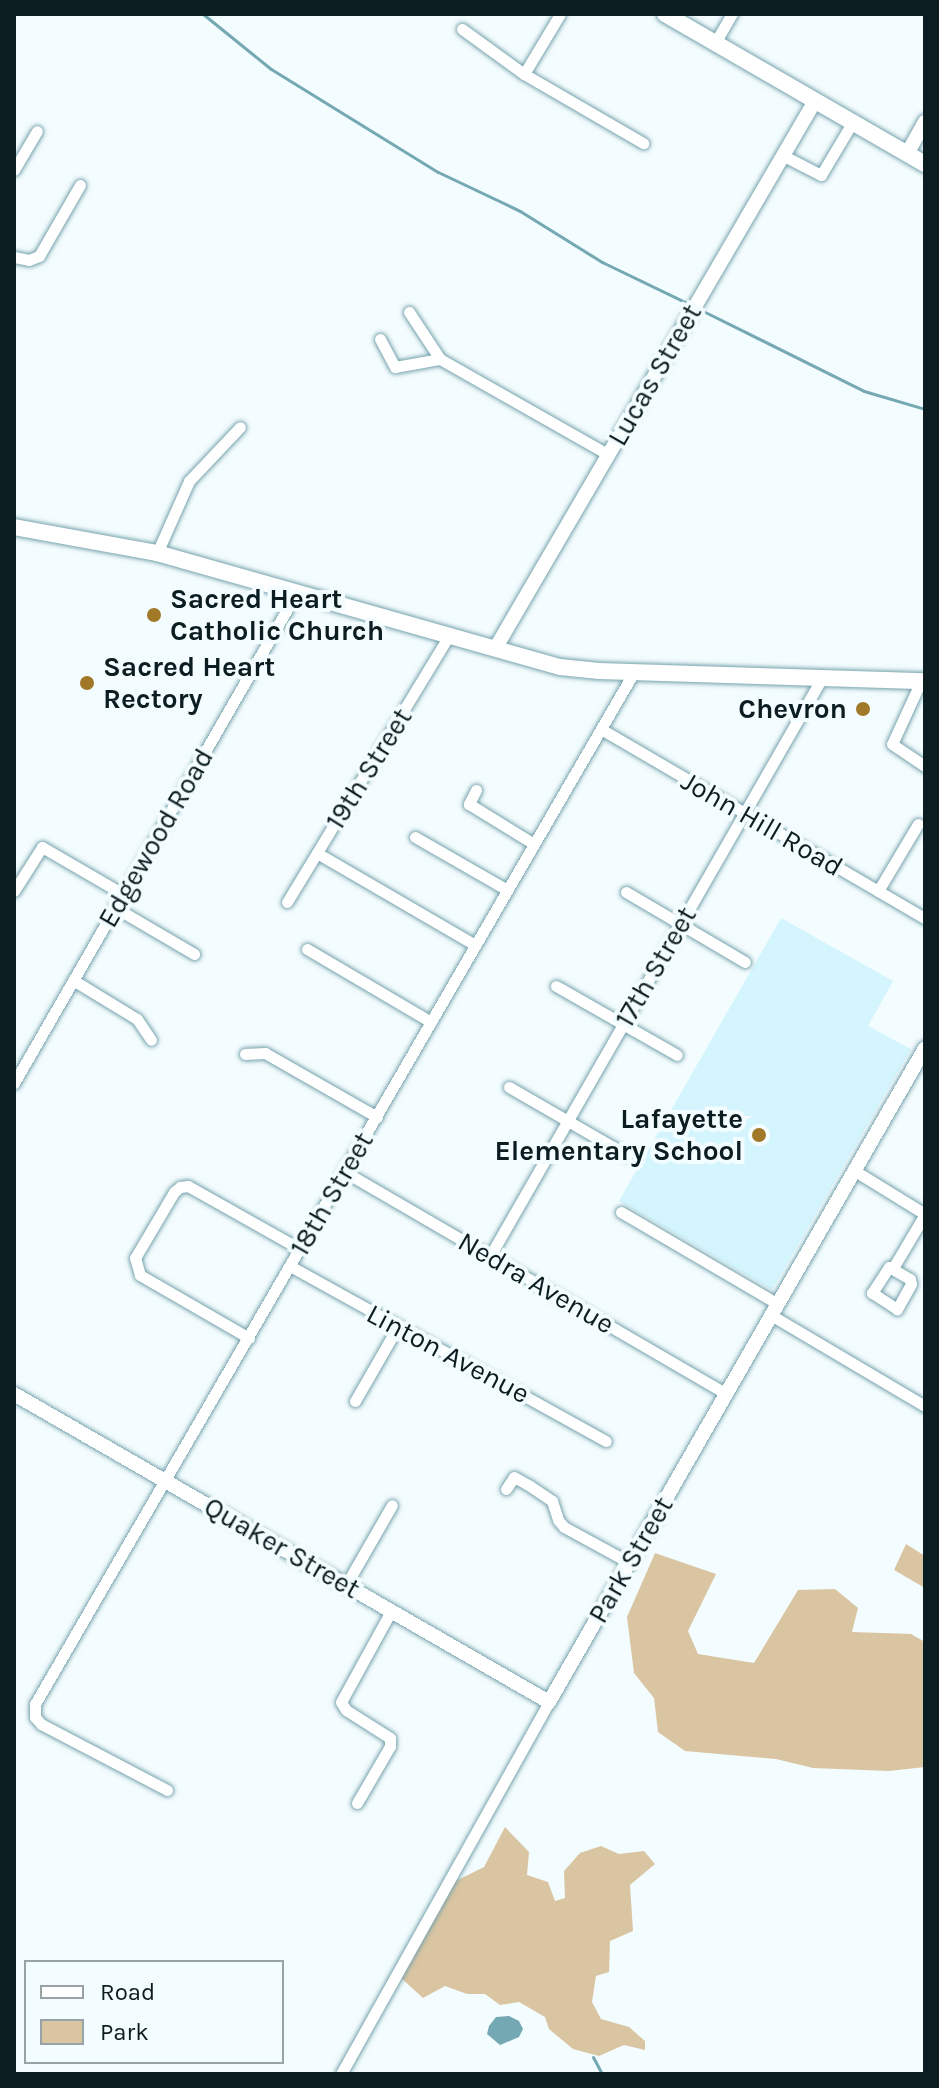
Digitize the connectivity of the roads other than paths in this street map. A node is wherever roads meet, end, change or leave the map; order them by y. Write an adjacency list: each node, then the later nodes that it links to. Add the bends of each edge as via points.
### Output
1 (560, 14): 6 (street)
2 (665, 14): 5 (main road)
3 (732, 14): 5 (street)
4 (462, 29): 6 (street)
5 (715, 43): 7 (main road)
6 (524, 74): 11 (street)
7 (815, 101): 9 (main road); 13 (street, Lucas Street)
8 (925, 122): 12 (street)
9 (852, 123): 12 (main road); 13 (street, via 821,175)
10 (37, 131): 15 (street)
11 (643, 143)
12 (907, 154): 14 (main road)
13 (782, 155): 22 (street, Lucas Street)
14 (925, 164)
15 (14, 170)
16 (80, 185): 17 (street, via 39,256)
17 (19, 258)
18 (409, 312): 20 (street)
19 (380, 339): 20 (street, via 395,367)
20 (440, 359): 22 (street)
21 (240, 427): 24 (street, via 189,481)
22 (609, 455): 27 (street, Lucas Street)
23 (14, 527): 24 (main road)
24 (157, 553): 25 (main road)
25 (297, 592): 26 (main road); 43 (street, Edgewood Road)
26 (449, 636): 27 (main road); 38 (street, 19th Street)
27 (495, 649): 28 (main road, via 560,667)
28 (634, 672): 29 (main road); 31 (street, 18th Street)
29 (822, 678): 30 (main road); 34 (street, 17th Street)
30 (923, 681): 32 (street, via 892,744)
31 (601, 729): 34 (street, John Hill Road); 37 (street, 18th Street)
32 (925, 766)
33 (476, 790): 37 (street, via 469,804)
34 (744, 815): 41 (street, John Hill Road); 47 (street, 17th Street)
35 (918, 824): 41 (street)
36 (415, 837): 39 (street)
37 (534, 844): 39 (street, 18th Street)
38 (317, 853): 44 (street, 19th Street); 48 (street)
39 (507, 890): 48 (street, 18th Street)
40 (14, 891): 43 (street, via 42,847)
41 (878, 891): 46 (street, John Hill Road)
42 (626, 892): 47 (street)
43 (123, 894): 45 (street, Edgewood Road)
44 (287, 902)
45 (114, 907): 50 (street); 52 (street, Edgewood Road)
46 (925, 918)
47 (681, 924): 51 (street); 55 (street, 17th Street)
48 (475, 945): 54 (street, 18th Street)
49 (307, 949): 54 (street)
50 (194, 954)
51 (745, 962)
52 (73, 980): 56 (street, via 137,1019); 61 (street, Edgewood Road)
53 (556, 986): 55 (street)
54 (431, 1022): 63 (street, 18th Street)
55 (624, 1024): 59 (street); 64 (street, 17th Street)
56 (151, 1040)
57 (925, 1048): 60 (street, Park Street)
58 (245, 1054): 63 (street, via 265,1053)
59 (677, 1055)
60 (921, 1064): 66 (street, Park Street)
61 (14, 1083)
62 (509, 1087): 64 (street)
63 (377, 1117): 67 (street, 18th Street)
64 (568, 1121): 65 (street); 71 (street, 17th Street)
65 (627, 1155)
66 (855, 1171): 69 (street); 74 (street, Park Street)
67 (345, 1172): 70 (street, 18th Street); 71 (street, Nedra Avenue)
68 (621, 1212): 74 (street)
69 (925, 1214): 73 (street)
70 (300, 1249): 72 (street, 18th Street); 76 (street, via 188,1186 174,1192 135,1258 140,1275)
71 (490, 1256): 78 (street, Nedra Avenue)
72 (290, 1266): 75 (street, Linton Avenue); 76 (street, 18th Street)
73 (893, 1268)
74 (774, 1309): 78 (street, Park Street); 80 (street)
75 (397, 1328): 79 (street); 81 (street, Linton Avenue)
76 (249, 1338): 82 (street, 18th Street)
77 (14, 1394): 82 (street, Quaker Street)
78 (726, 1394): 85 (street, Park Street)
79 (355, 1401)
80 (925, 1406)
81 (606, 1441)
82 (167, 1481): 86 (street, Quaker Street); 89 (street, 18th Street, via 37,1699 35,1717)
83 (506, 1489): 85 (street, via 514,1477 530,1486 552,1501 564,1527)
84 (392, 1505): 86 (street)
85 (630, 1563): 88 (street, Park Street)
86 (346, 1585): 87 (street, Quaker Street)
87 (391, 1611): 88 (street, Quaker Street); 90 (street, via 341,1702 390,1738)
88 (549, 1702): 91 (street, Park Street)
89 (167, 1790)
90 (357, 1803)
91 (341, 2074)

